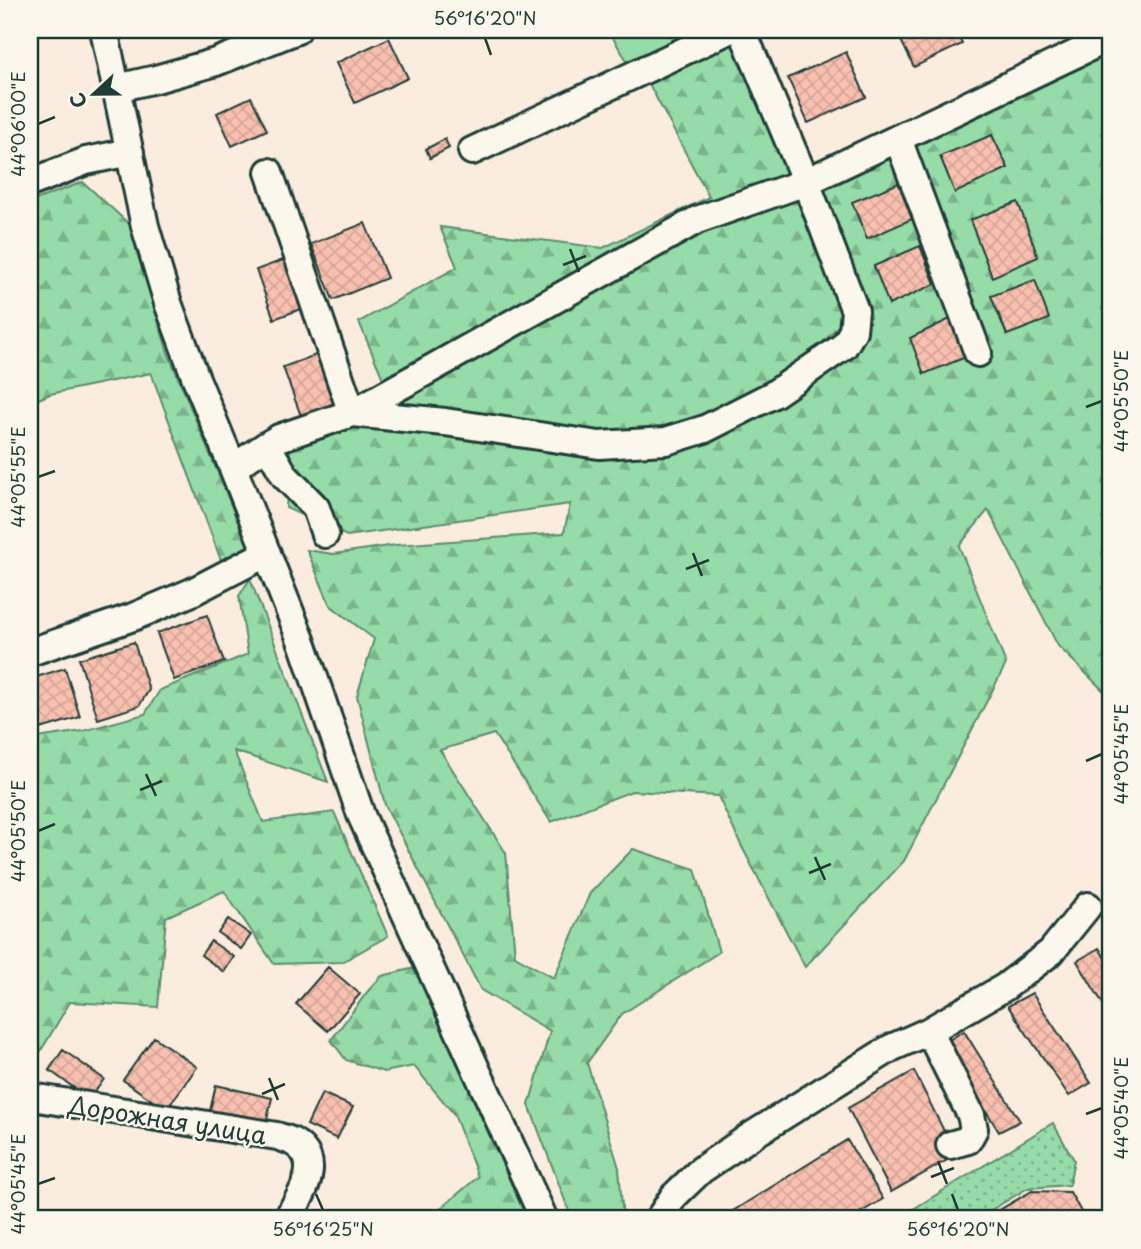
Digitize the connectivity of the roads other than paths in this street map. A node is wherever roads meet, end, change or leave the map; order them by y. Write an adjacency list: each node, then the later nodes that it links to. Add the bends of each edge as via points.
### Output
1 (104, 30): 6 (street)
2 (296, 30): 6 (street, via 216,62)
3 (729, 30): 8 (street)
4 (742, 30): 11 (street)
5 (1111, 37): 7 (street)
6 (117, 88): 9 (street)
7 (898, 139): 11 (street); 13 (street)
8 (472, 150)
9 (130, 152): 12 (street, via 86,161); 16 (street, via 145,226 168,303)
10 (269, 172): 14 (street)
11 (806, 182): 14 (street, via 697,220); 14 (street, via 855,310 853,331 844,346 775,394 705,429 666,441 599,445)
12 (30, 183)
13 (978, 353)
14 (352, 413): 15 (street)
15 (267, 445): 16 (street); 17 (street, via 285,476 316,508)
16 (233, 468): 18 (street)
17 (325, 534)
18 (267, 553): 19 (street, via 145,612); 25 (street, via 361,815)
19 (30, 652)
20 (1088, 906): 21 (street, via 1051,951 1005,987)
21 (929, 1031): 23 (street, via 974,1129 968,1140); 26 (street, via 891,1048 701,1170 674,1196)
22 (38, 1098): 24 (street, Дорожная улица, via 293,1142 308,1160 309,1176)
23 (950, 1145)
24 (287, 1219)
25 (544, 1219)
26 (659, 1219)

